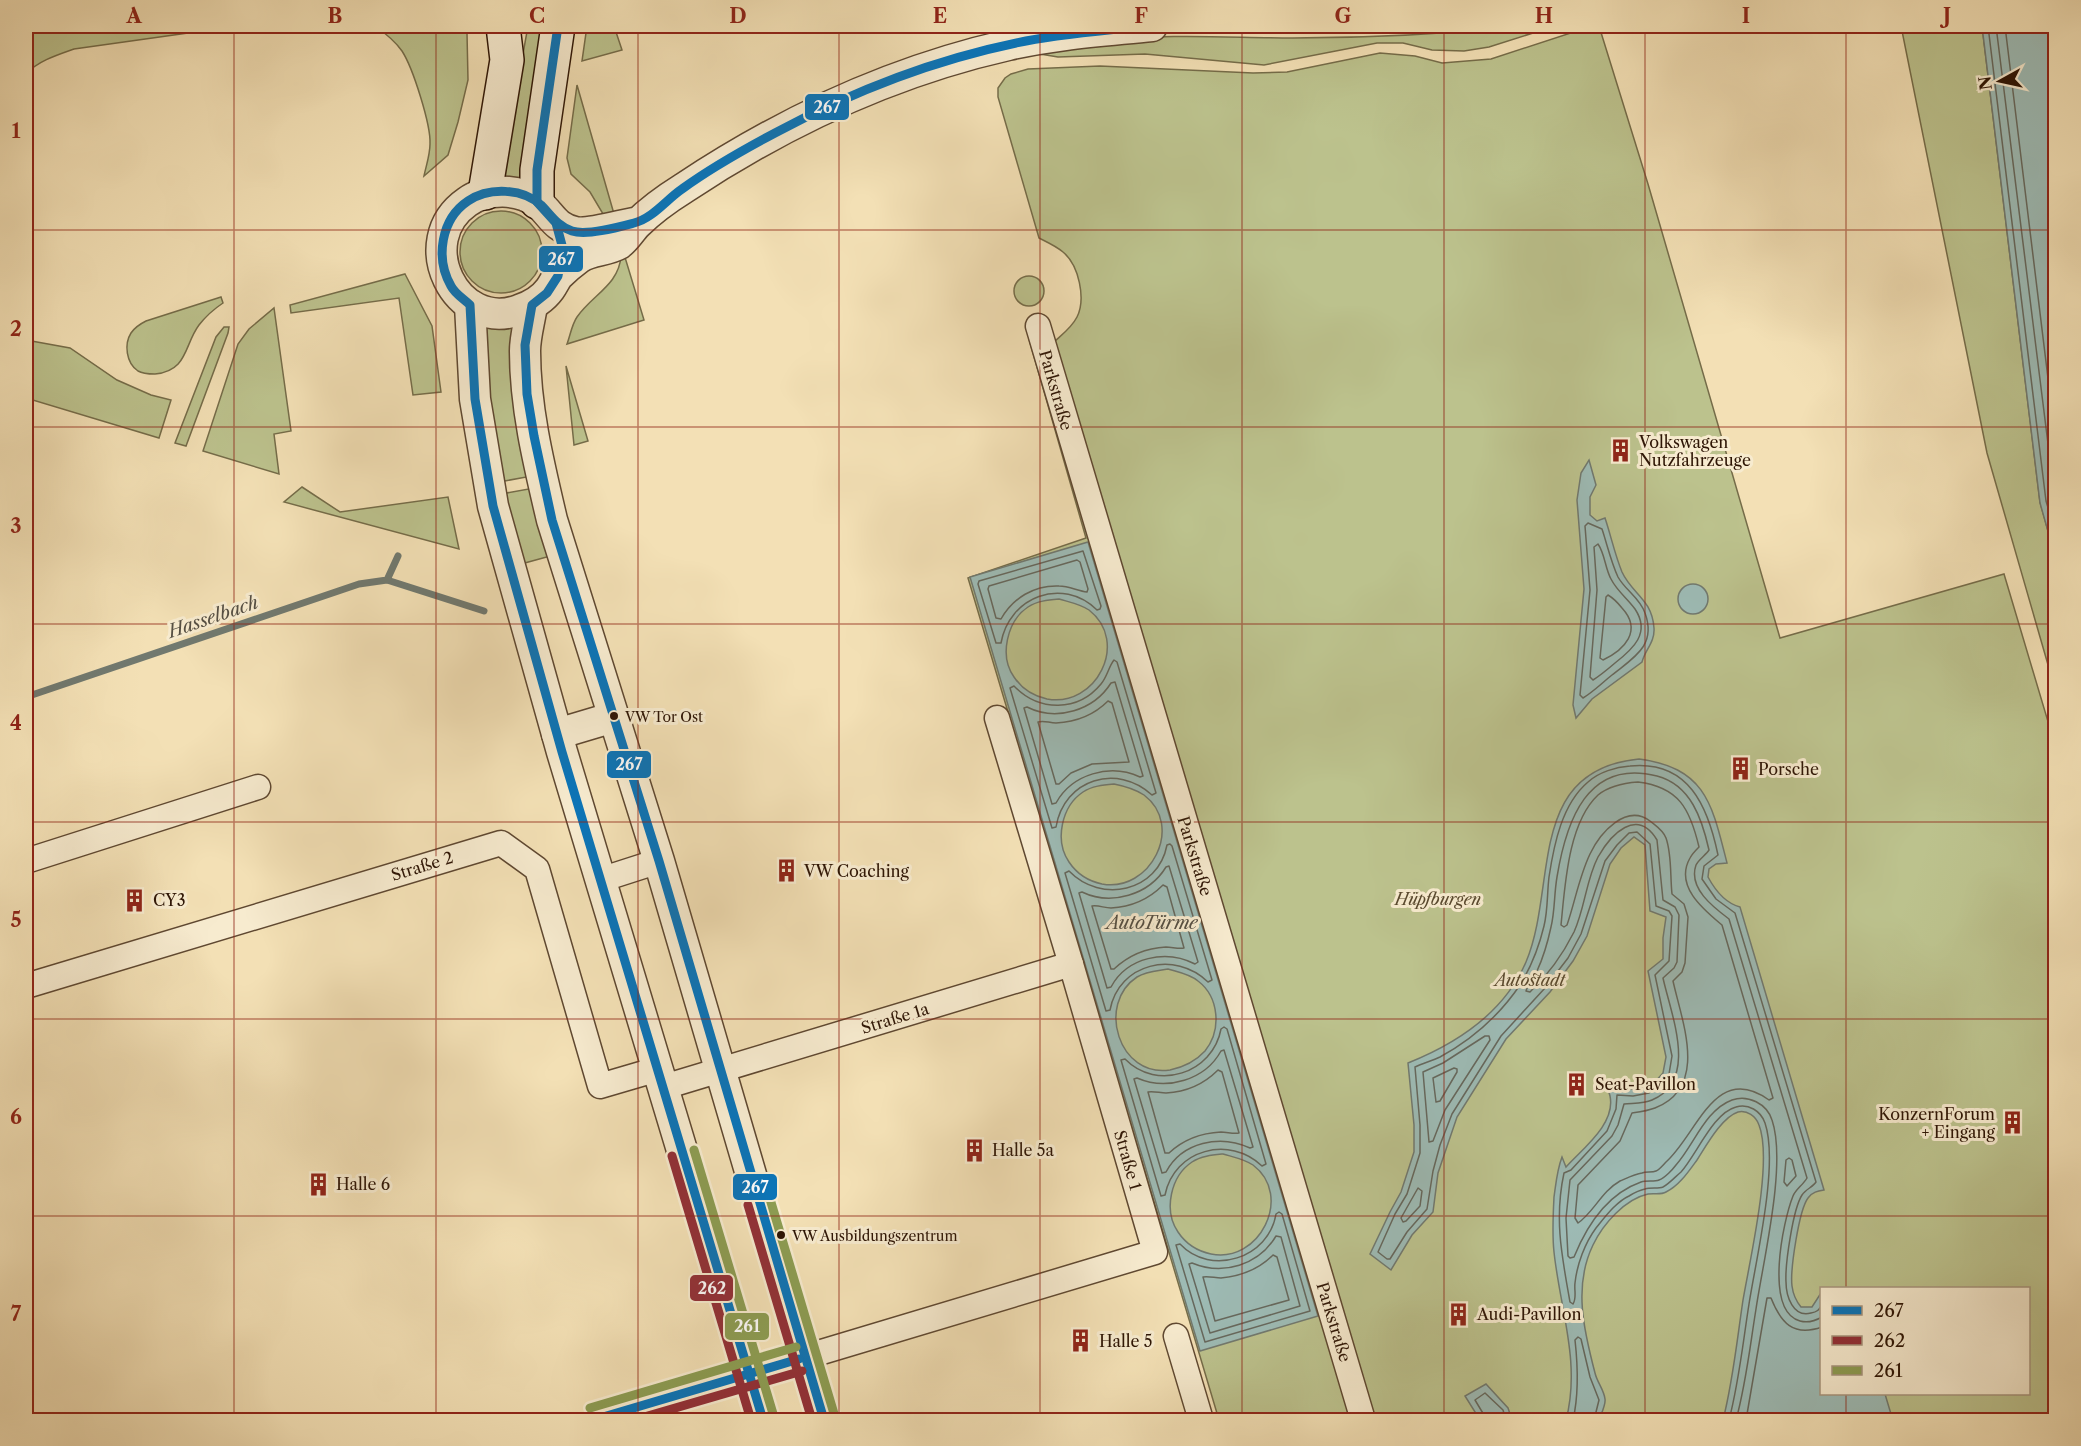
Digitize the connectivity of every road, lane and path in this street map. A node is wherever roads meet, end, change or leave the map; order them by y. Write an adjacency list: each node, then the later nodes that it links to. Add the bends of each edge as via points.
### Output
1 (503, 26): 4 (main road, via 507,60)
2 (558, 26): 5 (main road, via 537,170)
3 (1152, 26): 6 (street, via 1008,45 844,99 778,132 681,189)
4 (485, 193): 5 (street, via 513,192); 8 (street, via 453,214 442,238 442,265 452,288)
5 (546, 213): 6 (street, via 577,233); 7 (street, via 562,249)
6 (639, 222): 7 (street, via 620,243 581,256)
7 (558, 276): 9 (street, via 547,293)
8 (470, 305): 9 (street, via 490,312 512,313); 13 (street, via 475,399 493,506)
9 (532, 305): 11 (street, via 525,350 539,466 552,520)
10 (1038, 326): 27 (street, Parkstraße)
11 (614, 717): 13 (street); 16 (street)
12 (997, 718): 18 (street, Straße 1)
13 (557, 735): 17 (street)
14 (258, 787): 15 (street)
15 (26, 861)
16 (659, 861): 17 (street); 20 (street)
17 (600, 880): 21 (street)
18 (1071, 964): 20 (street, Straße 1a); 23 (street, Straße 1, via 1155,1252)
19 (26, 986): 21 (street, Straße 2, via 501,843 537,869 600,1086)
20 (720, 1072): 21 (street, Straße 1a); 23 (street)
21 (661, 1078): 24 (street)
22 (1176, 1336): 26 (street)
23 (806, 1363): 24 (street)
24 (751, 1380): 25 (street)
25 (674, 1396)
26 (1201, 1420)
27 (1363, 1420)

